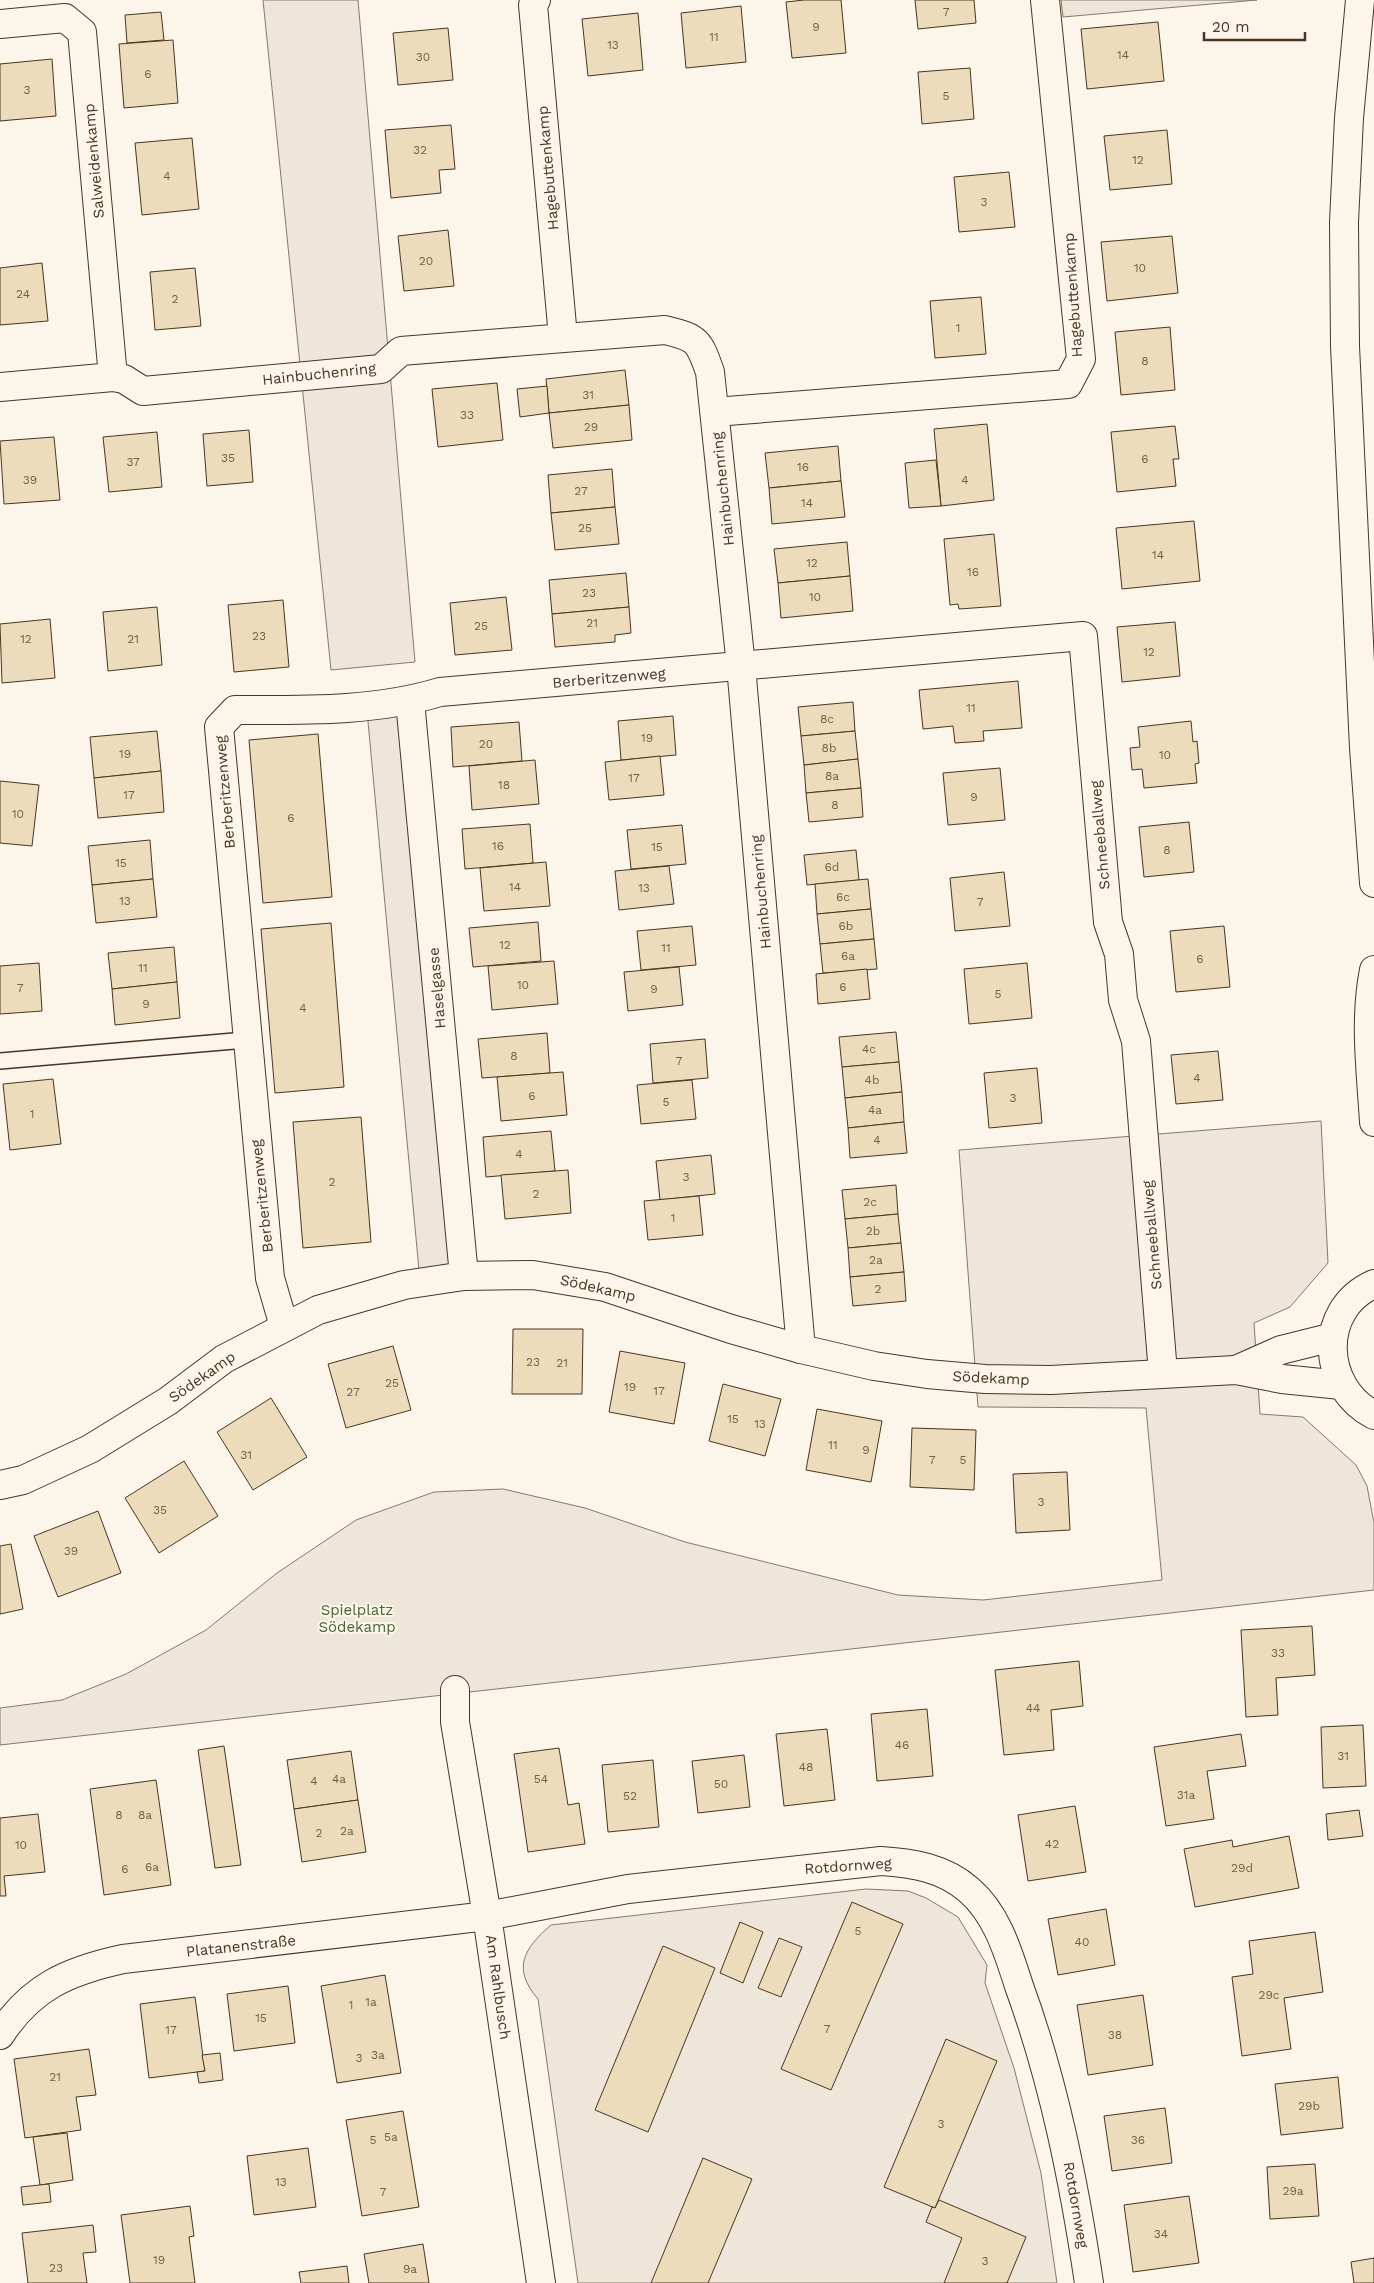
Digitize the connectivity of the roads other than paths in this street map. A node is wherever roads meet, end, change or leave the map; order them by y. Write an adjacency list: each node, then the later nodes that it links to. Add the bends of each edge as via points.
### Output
1 (536, 0): 5 (street, Hagebuttenkamp, via 533,5)
2 (1045, 0): 8 (street, Hagebuttenkamp, via 1081,359 1068,384)
3 (1360, 0): 11 (street, via 1349,118 1344,231 1344,346)
4 (0, 24): 6 (street, Salweidenkamp, via 65,18 82,32)
5 (564, 337): 6 (street, Hainbuchenring, via 401,351 380,369 143,391 124,379); 8 (street, Hainbuchenring, via 665,330 691,336 702,349 710,372)
6 (113, 377): 7 (street, Hainbuchenring)
7 (0, 387)
8 (715, 412): 9 (street, Hainbuchenring)
9 (741, 666): 10 (street, Berberitzenweg, via 440,692); 20 (street, Hainbuchenring); 22 (street, Schneeballweg, via 1083,636 1108,922 1119,954 1123,1000 1136,1041)
10 (410, 701): 13 (street, Berberitzenweg, via 320,710 235,710 219,727); 16 (street, Haselgasse)
11 (1374, 883)
12 (1374, 970): 15 (street, via 1369,994)
13 (246, 1040): 14 (lane); 18 (street, Berberitzenweg, via 270,1278)
14 (0, 1062)
15 (1374, 1122)
16 (464, 1276): 18 (street, Södekamp, via 404,1285 357,1297); 20 (street, Södekamp, via 533,1275 604,1287)
17 (1372, 1278): 19 (street, via 1346,1307)
18 (284, 1326): 25 (street, Södekamp, via 224,1359 168,1401 90,1448 23,1480)
19 (1333, 1336): 21 (street, Södekamp, via 1281,1350); 23 (street, via 1335,1369)
20 (800, 1350): 22 (street, Södekamp, via 874,1366 985,1379 1050,1380)
21 (1236, 1370): 22 (street, Södekamp); 23 (street, Södekamp, via 1282,1379)
22 (1163, 1374)
23 (1341, 1384): 24 (street, via 1360,1407)
24 (1374, 1415)
25 (0, 1485)
26 (455, 1690): 27 (street, Am Rahlbusch, via 455,1722)
27 (487, 1916): 28 (street, Platanenstraße, via 106,1962 61,1977); 29 (street, Am Rahlbusch); 30 (street, Rotdornweg, via 628,1889 864,1862 913,1863 942,1873 969,1890 989,1912 1004,1940 1037,2036 1058,2116 1076,2195)
28 (4, 2021)
29 (541, 2283)
30 (1089, 2283)

